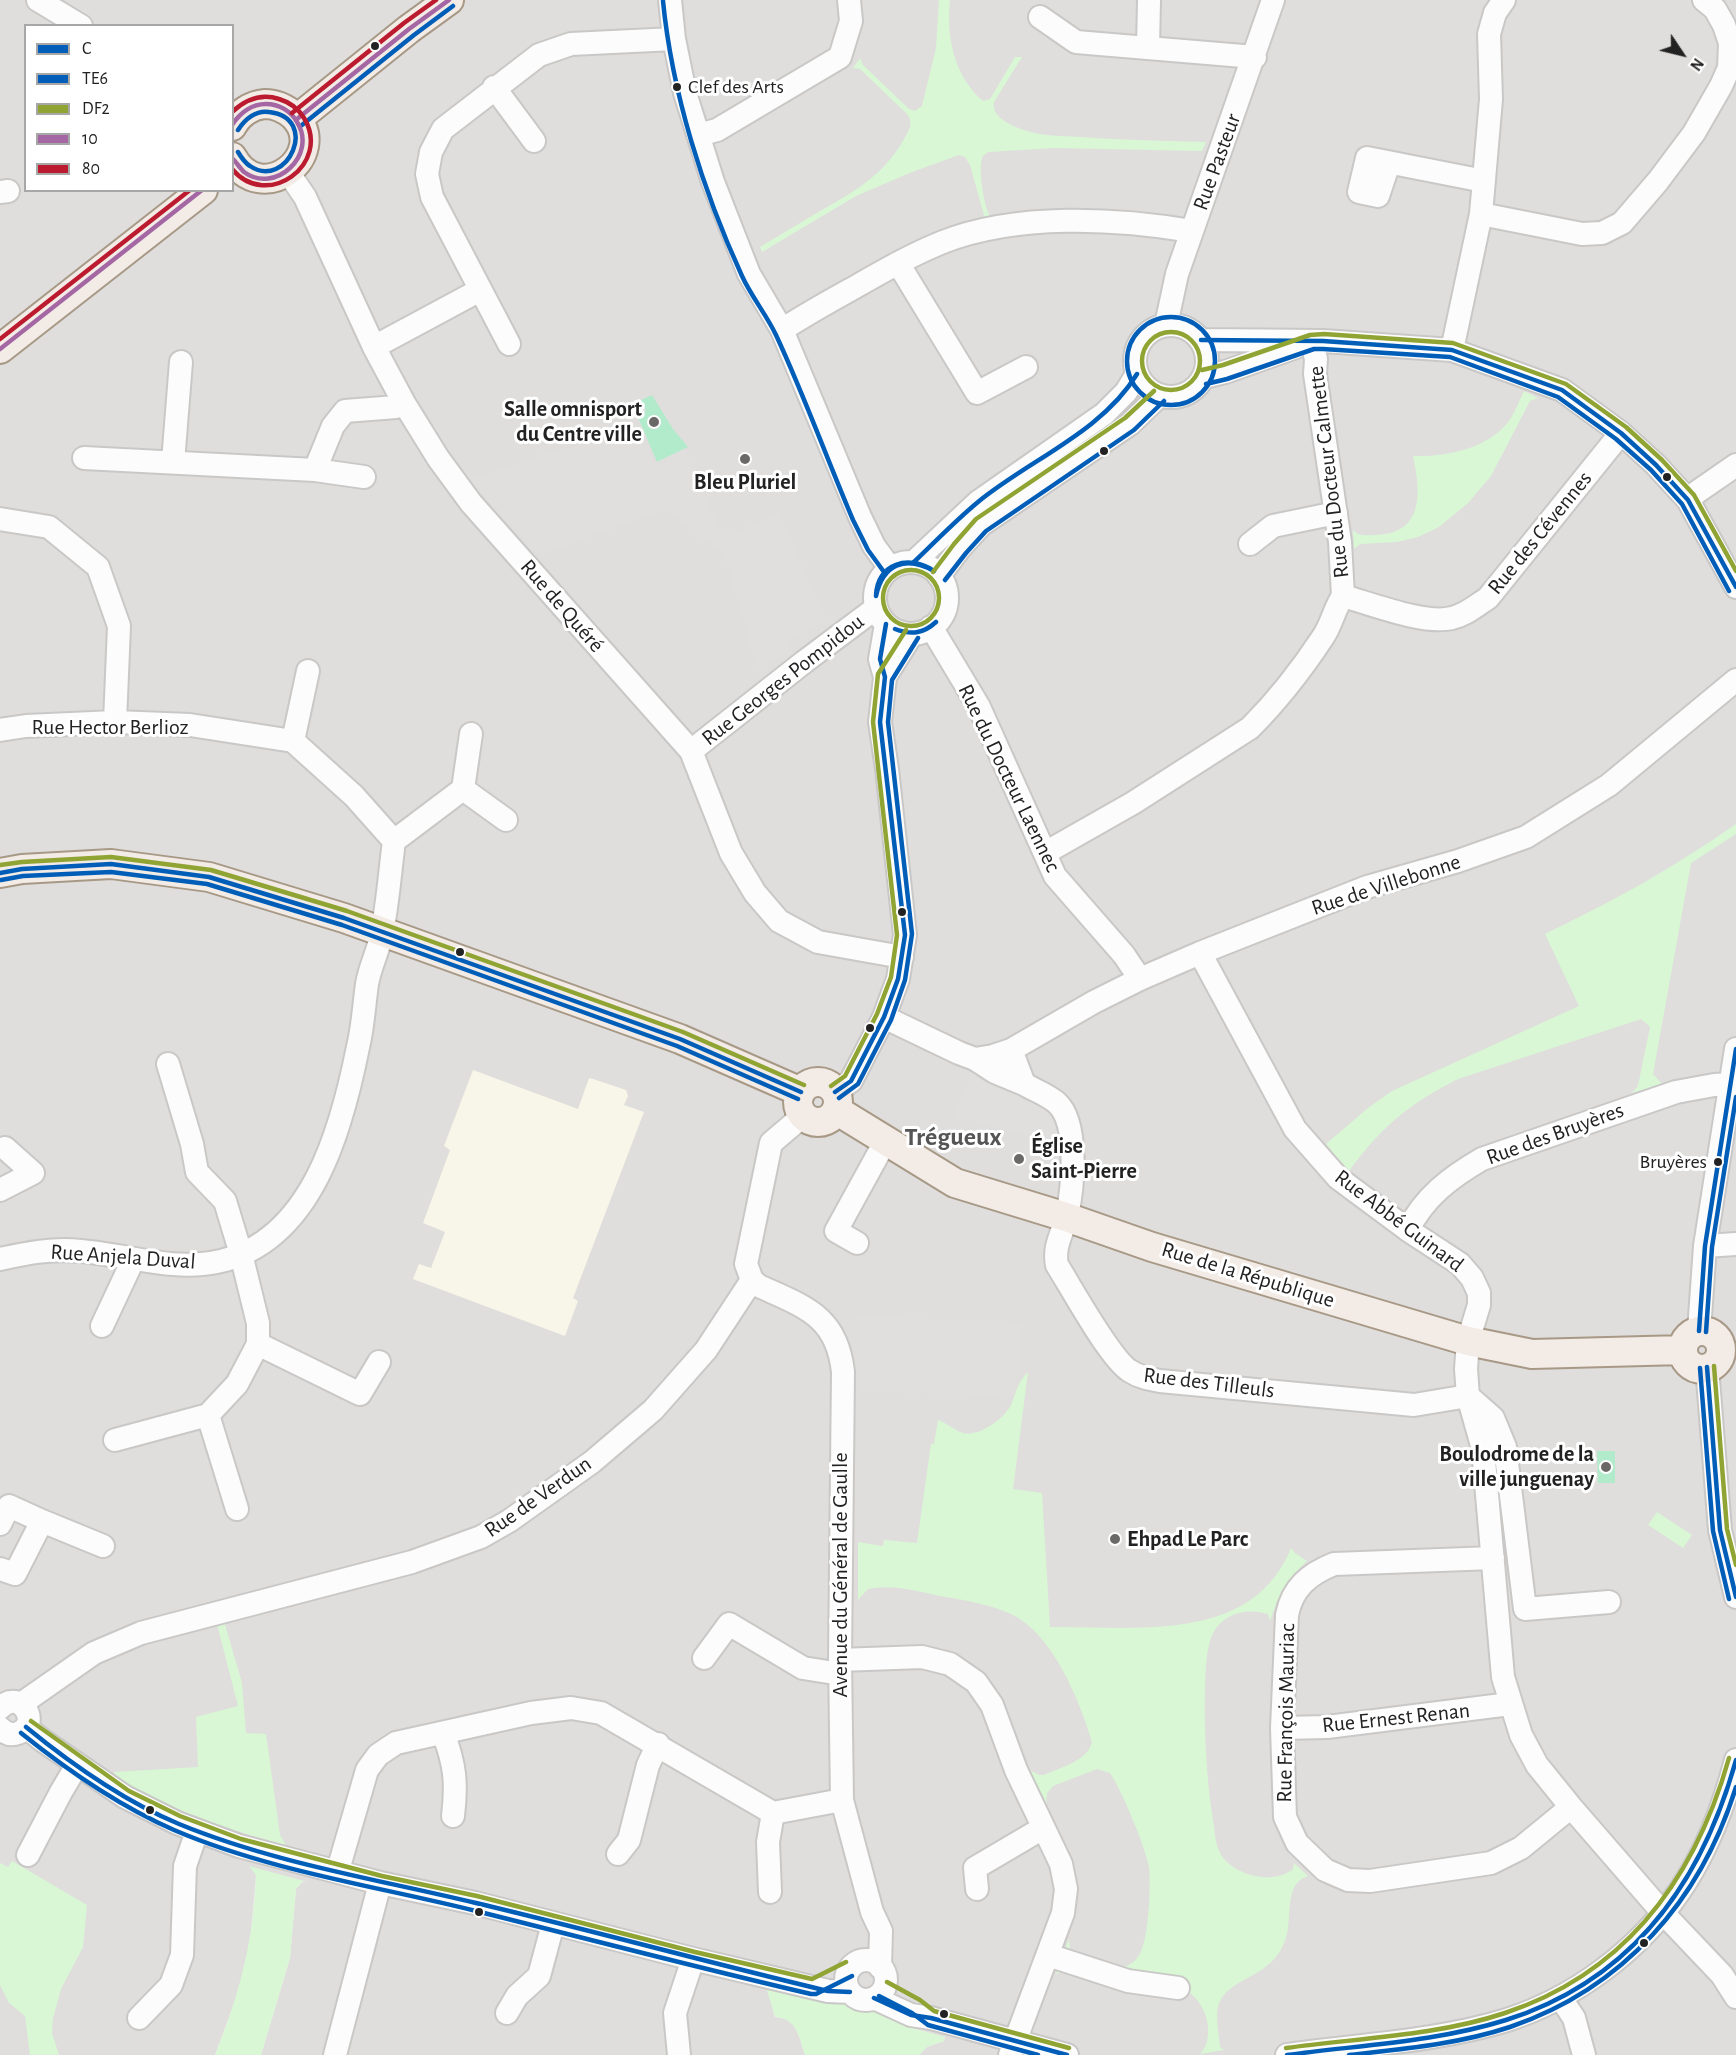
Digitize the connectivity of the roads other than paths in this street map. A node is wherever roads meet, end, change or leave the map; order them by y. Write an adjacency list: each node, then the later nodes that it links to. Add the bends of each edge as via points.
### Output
1 (38, 0): 10 (street)
2 (449, 0): 15 (main road)
3 (670, 0): 11 (street)
4 (849, 0): 17 (street, via 851,21 840,57 717,130)
5 (1149, 0): 12 (street)
6 (1273, 0): 13 (street, Rue Pasteur)
7 (1504, 0): 22 (street, via 1489,34 1491,99)
8 (1704, 0): 24 (street, via 1724,25 1730,43 1729,68 1694,133 1622,223 1602,233 1582,234)
9 (1040, 17): 12 (street, via 1076,42)
10 (78, 24)
11 (674, 39): 14 (street, via 571,44 539,55); 17 (street)
12 (1148, 48): 13 (street)
13 (1255, 57): 25 (street, Rue Pasteur)
14 (494, 87): 18 (street); 27 (street, via 443,129 430,153 427,174 432,197)
15 (297, 119): 16 (main road, via 278,106 266,104 254,106); 21 (main road, via 304,142 297,164)
16 (234, 121)
17 (698, 135): 29 (street, via 749,274)
18 (534, 141)
19 (234, 163): 21 (main road, via 255,178 278,177)
20 (1389, 163): 22 (street)
21 (288, 172): 33 (street, Rue de Quéré, via 305,197)
22 (1484, 181): 24 (street)
23 (200, 192): 34 (main road)
24 (1480, 214): 35 (street)
25 (1192, 231): 26 (street, via 1090,221 1030,223 943,242); 28 (street, Rue Pasteur)
26 (898, 263): 29 (street); 37 (street, via 977,393)
27 (480, 290): 32 (street); 33 (street)
28 (1166, 325): 30 (street, via 1185,328); 38 (street, via 1140,343 1136,353)
29 (782, 330): 53 (street, via 860,517)
30 (1201, 340): 31 (street); 39 (street, via 1208,357)
31 (1312, 342): 35 (street); 39 (street); 49 (street, Rue du Docteur Calmette)
32 (509, 344)
33 (374, 347): 41 (street, Rue de Quéré)
34 (0, 349)
35 (1452, 350): 42 (street, via 1562,390)
36 (181, 362): 44 (street)
37 (1026, 367)
38 (1137, 374): 40 (street); 52 (street, via 1104,414 978,502)
39 (1204, 377): 40 (street, via 1190,393 1170,398)
40 (1159, 396): 54 (street, via 1130,424 981,525)
41 (404, 403): 46 (street, via 345,411 333,426); 66 (street, Rue de Quéré, via 471,503)
42 (1621, 433): 48 (street); 56 (street, Rue des Cévennes, via 1488,598 1469,611 1431,620)
43 (84, 458): 44 (street)
44 (174, 462): 46 (street)
45 (1736, 465): 48 (street)
46 (315, 470): 47 (street)
47 (364, 477)
48 (1688, 500): 55 (street)
49 (1336, 513): 51 (street, via 1273,526); 56 (street, Rue du Docteur Calmette)
50 (0, 519): 62 (street, via 49,526 98,567 118,626)
51 (1250, 544)
52 (914, 562): 53 (street); 54 (street)
53 (890, 568): 57 (street, via 882,576 874,597)
54 (939, 576): 58 (street, via 945,586 945,609 939,619)
55 (1736, 587)
56 (1343, 596): 70 (street, Rue du Docteur Calmette, via 1324,635 1250,728 1133,804)
57 (881, 616): 58 (street, via 902,633); 60 (street, via 880,659); 66 (street, Rue Georges Pompidou, via 804,662)
58 (922, 630): 60 (street); 70 (street, Rue du Docteur Laennec, via 979,706)
59 (308, 671): 65 (street)
60 (885, 677): 74 (street, via 880,722 905,935)
61 (1736, 680): 73 (street, Rue de Villebonne, via 1609,785 1526,837 1367,887)
62 (115, 722): 63 (street, Rue Hector Berlioz); 65 (street, Rue Hector Berlioz, via 190,725)
63 (0, 730)
64 (471, 734): 67 (street)
65 (293, 741): 69 (street, via 354,796)
66 (691, 751): 74 (street, Rue de Quéré, via 731,853 755,893 779,921 818,942)
67 (463, 789): 68 (street); 69 (street)
68 (506, 820)
69 (394, 842): 72 (street)
70 (1045, 853): 75 (street, Rue du Docteur Laennec, via 1055,876)
71 (0, 873): 72 (main road, via 111,864 209,877)
72 (382, 933): 84 (main road, via 680,1039); 93 (street, Rue Anjela Duval, via 368,981 359,1046 345,1105 316,1183 303,1203 270,1237)
73 (1200, 953): 75 (street, Rue de Villebonne); 89 (street, Rue Abbé Guinard, via 1296,1129 1338,1178)
74 (902, 957): 76 (street)
75 (1140, 979): 78 (street, Rue de Villebonne)
76 (884, 1017): 79 (street, Rue des Tilleuls); 83 (street, via 851,1081)
77 (1736, 1049): 82 (street)
78 (1011, 1050): 79 (street, Rue de Villebonne); 81 (street)
79 (975, 1059): 81 (street, Rue des Tilleuls)
80 (168, 1064): 93 (street, via 197,1172 225,1201)
81 (1024, 1084): 88 (street, Rue des Tilleuls, via 1056,1102 1067,1117 1072,1150)
82 (1730, 1084): 89 (street, Rue des Bruyères, via 1676,1092 1482,1159 1434,1192); 92 (street)
83 (836, 1101): 84 (main road, via 831,1117 820,1122 808,1119); 85 (main road, Rue de la République)
84 (803, 1104): 96 (street, via 771,1143 746,1264)
85 (886, 1140): 88 (main road, Rue de la République, via 955,1183); 90 (street, via 836,1231)
86 (5, 1148): 87 (street, via 33,1173)
87 (0, 1190)
88 (1066, 1217): 98 (main road, Rue de la République, via 1152,1247); 103 (street, Rue des Tilleuls, via 1054,1253 1057,1264 1108,1346 1127,1370 1141,1377 1414,1406)
89 (1408, 1230): 98 (street, Rue Abbé Guinard, via 1460,1264 1472,1278 1479,1293 1479,1305)
90 (857, 1243)
91 (1736, 1244): 92 (street)
92 (1705, 1246): 99 (street)
93 (241, 1254): 95 (street, Rue Anjela Duval, via 185,1265); 100 (street, via 258,1323)
94 (0, 1259): 95 (street, Rue Anjela Duval, via 43,1251 81,1251)
95 (133, 1260): 97 (street)
96 (752, 1280): 115 (street, Avenue du Général de Gaulle, via 816,1314 841,1352); 116 (street, Rue de Verdun, via 706,1350 653,1410 591,1462 482,1538 412,1562 141,1632 94,1653)
97 (102, 1326)
98 (1468, 1341): 99 (main road, Rue de la République, via 1532,1354); 103 (street, Rue Abbé Guinard)
99 (1691, 1341): 101 (main road, via 1711,1334)
100 (258, 1344): 102 (street, via 360,1394); 104 (street, via 237,1384)
101 (1721, 1355): 112 (street, via 1720,1530)
102 (379, 1362)
103 (1468, 1396): 110 (street, Rue Abbé Guinard, via 1483,1449); 113 (street, via 1493,1418 1505,1448 1525,1609)
104 (208, 1415): 105 (street); 106 (street)
105 (115, 1440)
106 (237, 1509)
107 (42, 1521): 108 (street, via 9,1506); 109 (street); 111 (street, via 15,1574)
108 (0, 1524)
109 (103, 1546)
110 (1493, 1558): 117 (street, Rue Abbé Guinard, via 1503,1677); 120 (street, Rue François Mauriac, via 1334,1564 1300,1584 1287,1615)
111 (0, 1569)
112 (1736, 1597)
113 (1609, 1602)
114 (704, 1658): 115 (street, via 729,1624 803,1668 828,1672)
115 (840, 1665): 125 (street, Avenue du Général de Gaulle); 130 (street, via 922,1657 950,1664 976,1682 992,1705)
116 (6, 1704): 118 (street, via 28,1712)
117 (1510, 1704): 120 (street, Rue Ernest Renan, via 1327,1727); 127 (street, Rue Abbé Guinard, via 1538,1766)
118 (26, 1727): 119 (street, via 13,1734); 124 (street)
119 (0, 1728)
120 (1282, 1728): 127 (street, Rue François Mauriac, via 1285,1817 1298,1843 1313,1860 1348,1880 1370,1881 1491,1863 1521,1848)
121 (443, 1733): 122 (street, via 571,1708 601,1713); 129 (street, via 456,1786); 134 (street, via 396,1743 378,1755 367,1770)
122 (658, 1744): 128 (street); 132 (street, via 648,1765 629,1840)
123 (1736, 1760): 126 (street)
124 (78, 1765): 131 (street, via 125,1797); 133 (street)
125 (842, 1800): 128 (street); 143 (street, Avenue du Général de Gaulle, via 872,1912 881,1931)
126 (1731, 1800): 138 (street, via 1680,1891)
127 (1571, 1807): 138 (street, Rue Abbé Guinard)
128 (773, 1813): 137 (street, via 768,1842)
129 (453, 1816)
130 (1043, 1828): 136 (street, via 975,1868); 140 (street, via 1061,1864 1065,1889 1063,1913)
131 (197, 1832): 134 (street); 150 (street, via 185,1866 182,1955 171,1985)
132 (618, 1854)
133 (28, 1855)
134 (338, 1870): 135 (street)
135 (380, 1883): 139 (street); 154 (street)
136 (976, 1889)
137 (770, 1892)
138 (1663, 1913): 147 (street, via 1599,1973); 148 (street, Rue Abbé Guinard, via 1722,1975)
139 (553, 1924): 141 (street); 149 (street, via 539,1976 517,1996)
140 (1048, 1955): 145 (street, via 1128,1981); 152 (street)
141 (693, 1959): 144 (street); 155 (street, via 675,2013)
142 (849, 1969): 143 (street, via 859,1961); 144 (street); 146 (street, via 846,1980)
143 (877, 1979): 146 (street, via 861,1999); 152 (street, via 911,2015 931,2018)
144 (813, 1987): 146 (street)
145 (1178, 1988)
146 (850, 1992)
147 (1560, 1997): 151 (street); 157 (street, via 1574,2018)
148 (1736, 1997)
149 (507, 2013)
150 (139, 2019)
151 (1442, 2045): 153 (street)
152 (1012, 2049): 156 (street)
153 (1297, 2054)
154 (335, 2055)
155 (679, 2055)
156 (1067, 2055)
157 (1584, 2055)

